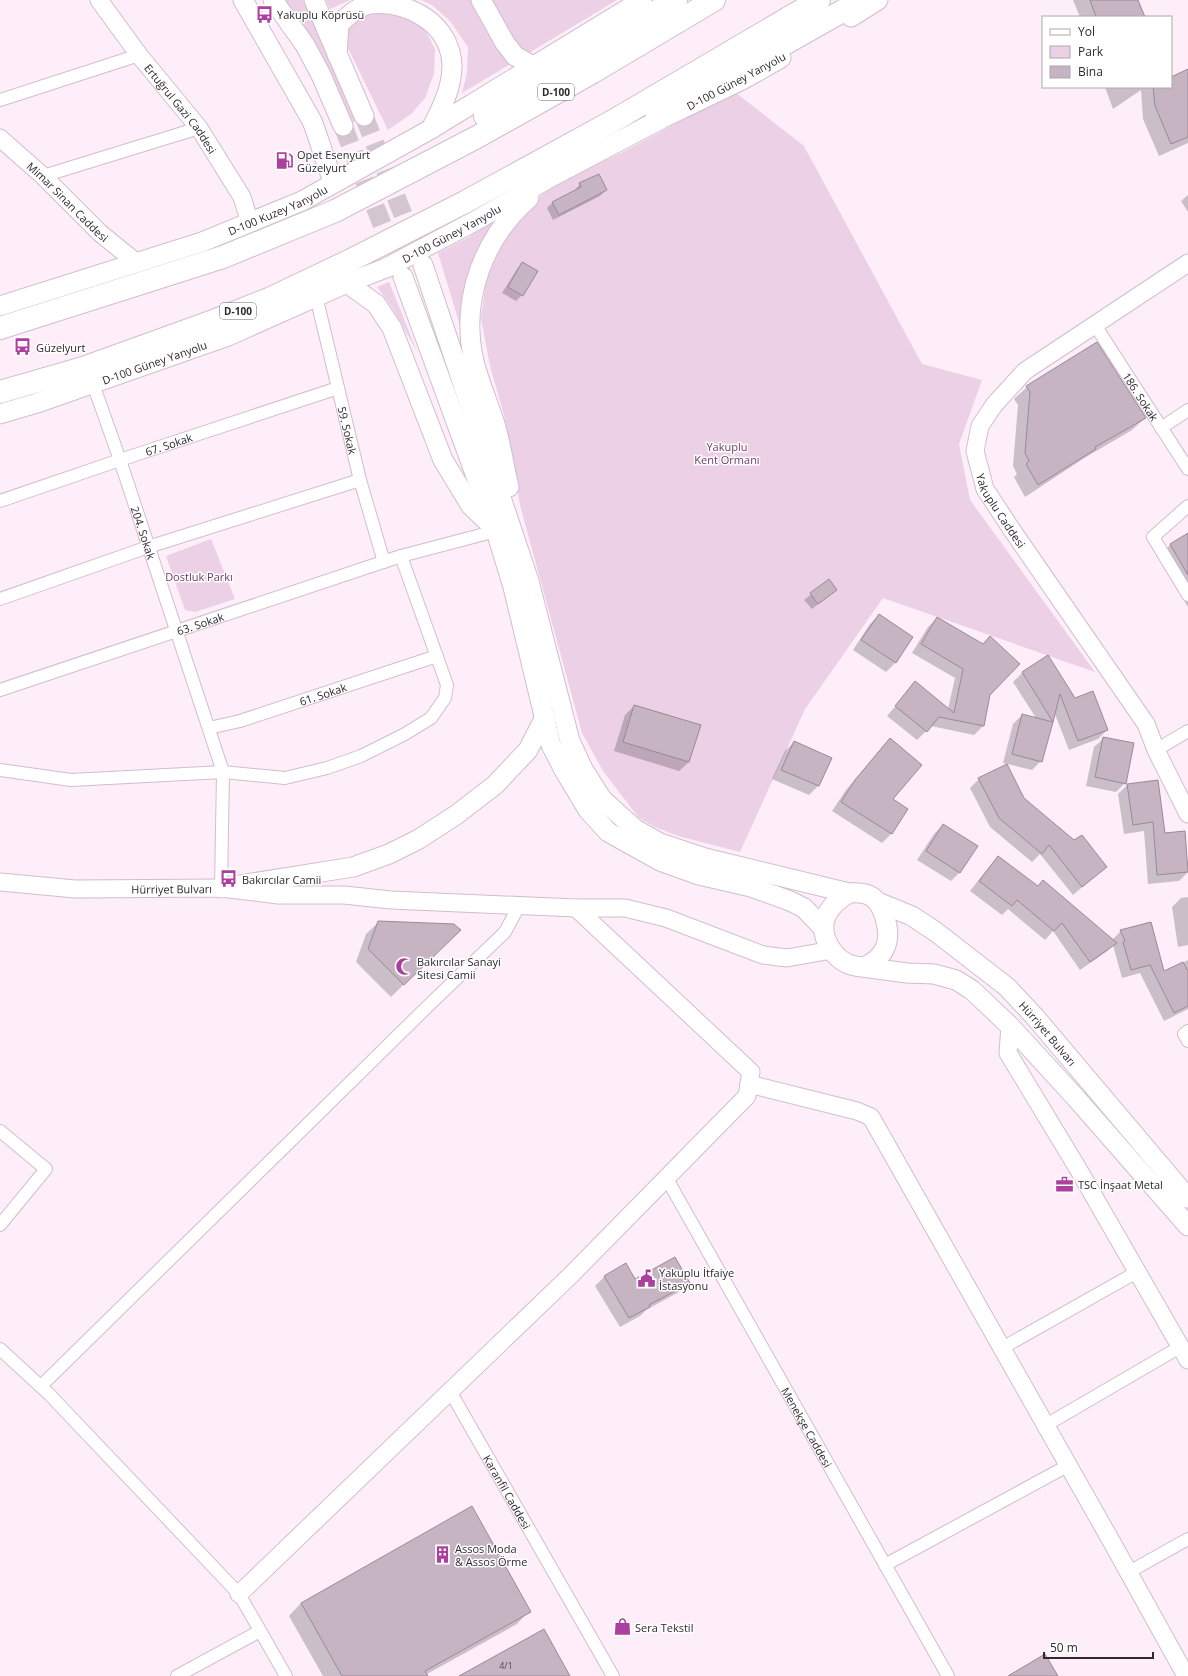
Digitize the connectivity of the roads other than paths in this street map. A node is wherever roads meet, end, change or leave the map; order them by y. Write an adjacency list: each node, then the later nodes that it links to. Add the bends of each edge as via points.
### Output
1 (99, 0): 12 (street, Ertuğrul Gazi Caddesi)
2 (243, 0): 25 (main road, via 312,121)
3 (273, 0): 17 (main road, via 305,45)
4 (314, 0): 13 (main road)
5 (481, 0): 14 (main road, via 515,56)
6 (642, 0): 14 (main road, D-100 Kuzey Yanyolu)
7 (676, 0): 24 (highway, via 575,59 476,122)
8 (714, 0): 24 (highway, D-100, via 593,72)
9 (819, 0): 21 (highway, D-100)
10 (862, 0): 21 (highway, via 671,104 588,144)
11 (878, 0): 23 (main road, D-100 Güney Yanyolu, via 742,80 665,117)
12 (139, 55): 15 (street); 18 (street, Ertuğrul Gazi Caddesi)
13 (337, 55): 16 (main road); 19 (main road, via 339,24 351,12 369,4 391,1 412,7 429,17 449,47 452,66 446,96)
14 (533, 66): 19 (main road, D-100 Kuzey Yanyolu)
15 (0, 100)
16 (364, 116)
17 (343, 126)
18 (199, 128): 22 (street); 26 (street, Ertuğrul Gazi Caddesi, via 242,197)
19 (431, 129): 25 (main road, D-100 Kuzey Yanyolu)
20 (0, 138): 22 (street, Mimar Sinan Caddesi)
21 (554, 154): 38 (highway, D-100, via 404,234 269,299 83,368)
22 (43, 176): 27 (street, Mimar Sinan Caddesi, via 100,233)
23 (551, 178): 31 (main road, D-100 Güney Yanyolu, via 422,250); 48 (main road, via 505,222 491,243 480,266 471,316 474,358 501,450)
24 (396, 180): 35 (highway, D-100, via 335,211 223,257)
25 (334, 183): 26 (main road, D-100 Kuzey Yanyolu, via 302,201)
26 (250, 223): 27 (main road, D-100 Kuzey Yanyolu)
27 (137, 263): 33 (main road, D-100 Kuzey Yanyolu)
28 (1188, 263): 34 (street, Yakuplu Caddesi)
29 (423, 265): 48 (main road)
30 (403, 277): 47 (main road)
31 (347, 283): 32 (main road, D-100 Güney Yanyolu); 47 (main road, via 376,304 392,328 443,460 471,506)
32 (316, 296): 36 (main road, D-100 Güney Yanyolu, via 228,336); 37 (street, 59. Sokak)
33 (0, 306)
34 (1095, 325): 41 (street, 186. Sokak); 60 (street, Yakuplu Caddesi, via 1025,371 994,405 980,426 975,451 985,489 1146,724)
35 (0, 328)
36 (93, 384): 40 (main road, D-100 Güney Yanyolu); 42 (street, 204. Sokak)
37 (338, 388): 42 (street, 67. Sokak); 44 (street, 59. Sokak)
38 (0, 392)
39 (1188, 410): 41 (street)
40 (0, 414)
41 (1161, 428): 43 (street, 186. Sokak)
42 (120, 460): 45 (street, 67. Sokak); 49 (street, 204. Sokak)
43 (1188, 469)
44 (360, 480): 49 (street); 51 (street, 59. Sokak)
45 (0, 501)
46 (1188, 506): 52 (street, via 1153,537)
47 (496, 530): 50 (street, 63. Sokak); 57 (main road, via 513,587)
48 (516, 540): 66 (main road, via 570,741 582,769 602,799 635,829 660,843 705,858)
49 (148, 547): 53 (street); 54 (street, 204. Sokak)
50 (401, 556): 51 (street, 63. Sokak); 55 (street)
51 (384, 562): 54 (street, 63. Sokak)
52 (1188, 595)
53 (0, 599)
54 (176, 631): 56 (street, 63. Sokak); 58 (street, 204. Sokak)
55 (437, 656): 58 (street, 61. Sokak, via 240,721); 62 (street, via 447,685 445,698 431,718 405,734 361,756 285,778)
56 (0, 690)
57 (544, 719): 65 (main road, via 528,750 495,785 419,839 354,867); 70 (main road, via 552,745 564,770 588,810 608,832 660,861 790,901 804,908)
58 (208, 728): 62 (street, 204. Sokak)
59 (1188, 731): 60 (street)
60 (1156, 750): 63 (street, Yakuplu Caddesi)
61 (0, 770): 62 (street, via 71,780)
62 (223, 772): 65 (street, 204. Sokak)
63 (1188, 814)
64 (0, 882): 65 (street, Hürriyet Bulvarı, via 75,889)
65 (221, 888): 68 (street, Hürriyet Bulvarı, via 278,895 344,895 391,900)
66 (849, 893): 67 (main road, via 859,892 874,897); 70 (main road, via 833,904 824,922)
67 (880, 903): 72 (main road, via 889,939 879,958); 79 (main road, Hürriyet Bulvarı, via 912,916 1007,987)
68 (520, 904): 69 (street, Hürriyet Bulvarı); 86 (street, via 505,932)
69 (576, 908): 71 (street, Hürriyet Bulvarı, via 625,908 666,918 763,955 787,958); 76 (street, via 751,1072)
70 (824, 929): 71 (main road, via 826,942)
71 (832, 950): 72 (main road, via 842,962)
72 (865, 967): 73 (main road, Hürriyet Bulvarı, via 934,974 956,980 972,990)
73 (1010, 1026): 81 (main road, Hürriyet Bulvarı); 82 (street, via 1008,1053)
74 (1188, 1031): 75 (street, via 1184,1034)
75 (1188, 1041)
76 (749, 1084): 78 (street, via 747,1096); 83 (street, via 857,1111 871,1117)
77 (0, 1131): 80 (street, via 46,1169)
78 (667, 1179): 87 (street); 91 (street, Menekşe Caddesi)
79 (1188, 1198)
80 (0, 1225)
81 (1188, 1226)
82 (1137, 1272): 83 (street); 85 (street)
83 (1002, 1348): 88 (street)
84 (0, 1349): 86 (street)
85 (1184, 1354): 88 (street)
86 (41, 1386): 93 (street)
87 (450, 1391): 93 (street); 98 (street, Karanfil Caddesi)
88 (1046, 1425): 89 (street)
89 (1068, 1465): 91 (street); 92 (street)
90 (1188, 1539): 92 (street)
91 (885, 1565): 99 (street, Menekşe Caddesi)
92 (1129, 1572): 95 (street)
93 (239, 1594): 94 (street)
94 (260, 1631): 96 (street); 97 (street)
95 (1184, 1666)
96 (177, 1676)
97 (286, 1676)
98 (613, 1676)
99 (948, 1676)

